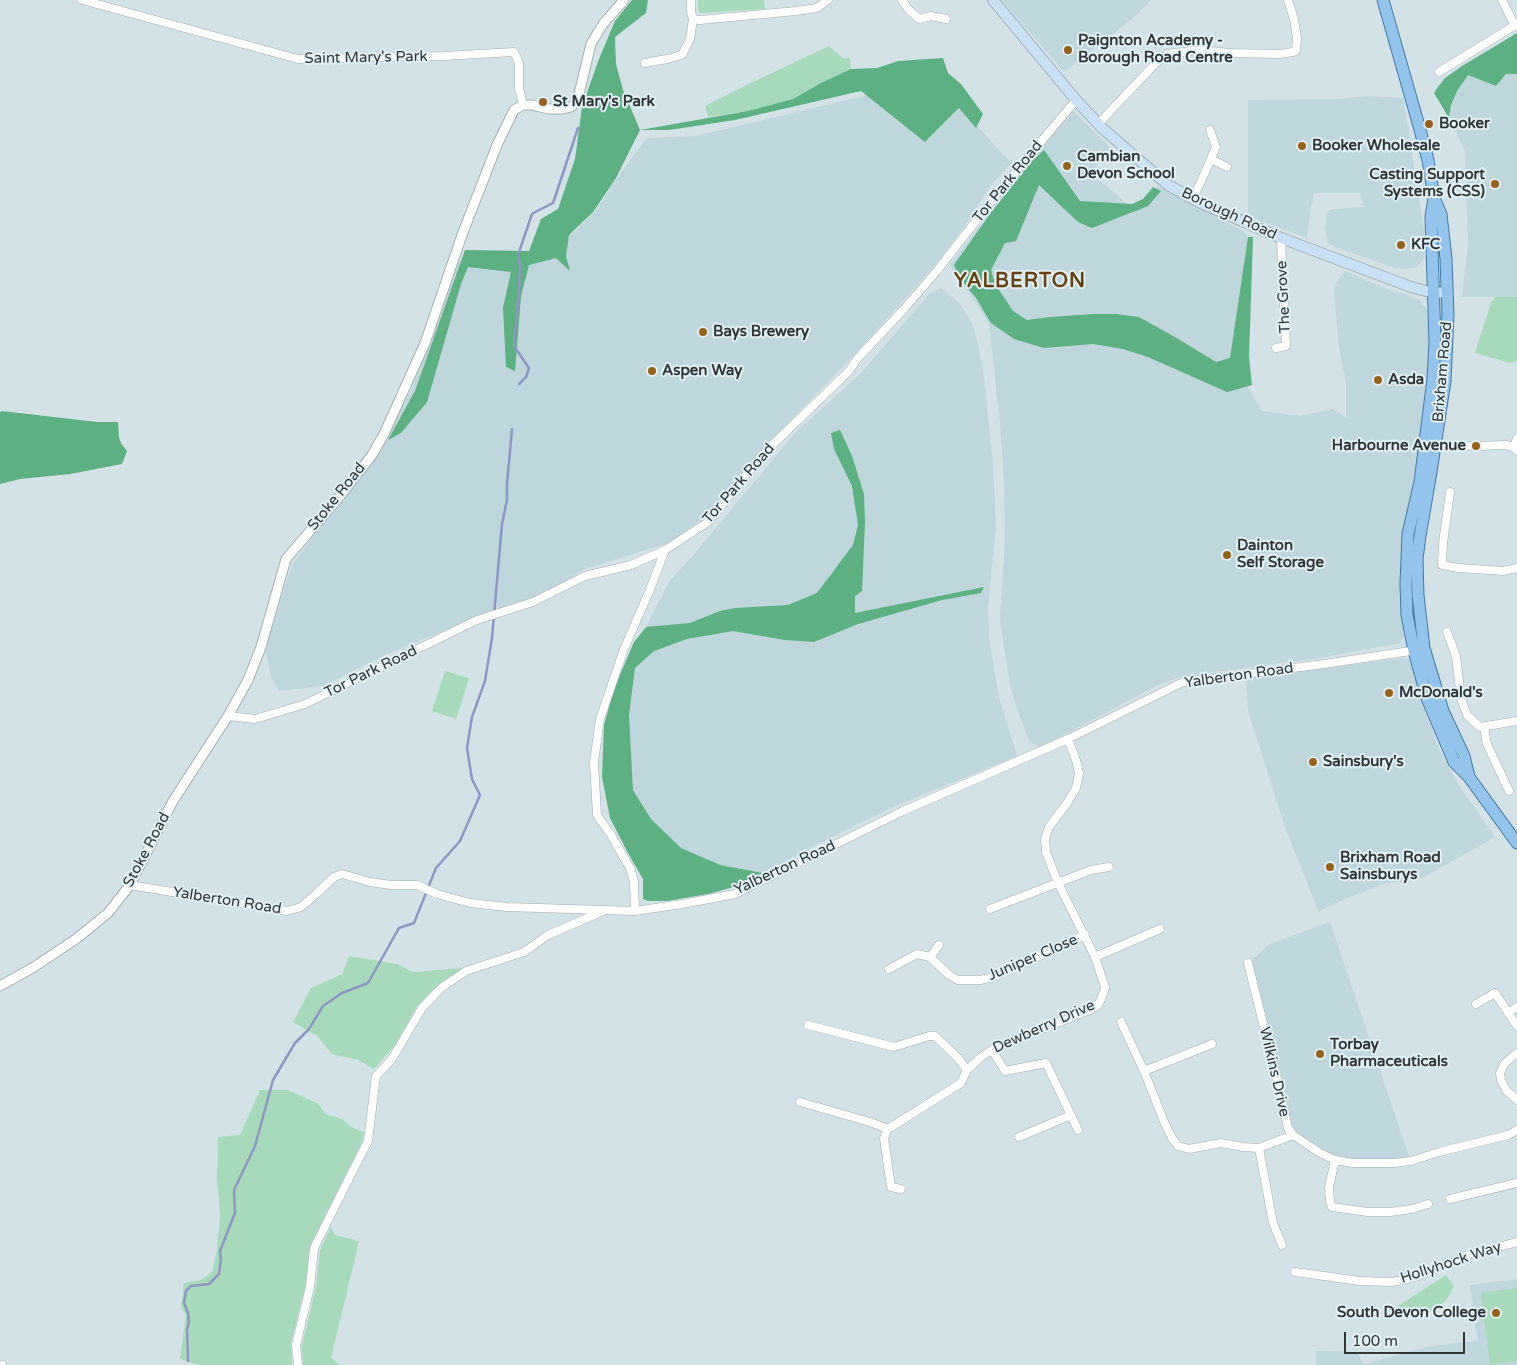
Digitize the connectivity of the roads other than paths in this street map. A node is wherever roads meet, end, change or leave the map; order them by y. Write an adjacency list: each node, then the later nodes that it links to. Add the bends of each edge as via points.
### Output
1 (82, 0): 16 (street, Saint Mary's Park, via 298,59 514,52 519,63)
2 (624, 0): 16 (street, via 591,44 577,102 563,109)
3 (691, 0): 10 (street)
4 (828, 0): 10 (street, via 817,8 796,11)
5 (902, 0): 11 (street, via 919,19 931,16)
6 (993, 0): 15 (main road, Borough Road)
7 (1288, 0): 17 (street, via 1297,38 1296,51 1279,54 1200,50 1167,54)
8 (1383, 0): 22 (main road, Brixham Road, via 1428,160)
9 (1502, 0): 12 (street)
10 (693, 19): 13 (street, via 690,39 682,55)
11 (946, 19)
12 (1516, 25): 14 (street)
13 (645, 63)
14 (1439, 72)
15 (1076, 100): 17 (main road, Borough Road); 31 (street, Tor Park Road, via 936,272 848,371 763,454 708,522)
16 (522, 105): 35 (street, Stoke Road, via 514,110 497,144 424,343 384,434 340,496 286,559 261,647 248,680)
17 (1098, 124): 21 (main road, Borough Road, via 1168,185)
18 (1210, 130): 19 (street, via 1216,146)
19 (1211, 159): 20 (street); 21 (street)
20 (1227, 167)
21 (1192, 198): 23 (main road, Borough Road)
22 (1434, 198): 24 (main road, Brixham Road, via 1442,214); 25 (main road, Brixham Road, via 1431,217)
23 (1281, 238): 25 (main road, Borough Road); 26 (street, The Grove, via 1286,346)
24 (1447, 292): 25 (main road, Borough Road); 28 (main road, Brixham Road, via 1445,381)
25 (1434, 293): 28 (main road, Brixham Road, via 1436,342)
26 (1276, 348)
27 (1517, 438): 29 (street)
28 (1431, 444): 29 (street, via 1447,447 1493,445); 34 (main road, Brixham Road, via 1406,553 1407,615)
29 (1516, 449)
30 (1450, 492): 32 (street, via 1442,565 1503,571)
31 (665, 550): 35 (street, Tor Park Road, via 631,565 586,576 533,602 486,617 305,704 254,719); 46 (street, via 624,648 600,719 594,762 597,816 631,870)
32 (1517, 568)
33 (1447, 632): 37 (street, via 1456,656 1461,698 1467,714 1480,728)
34 (1419, 649): 38 (street, Yalberton Road, via 1183,682); 40 (main road, Brixham Road, via 1427,698 1454,762 1469,777)
35 (228, 716): 43 (street, Stoke Road, via 173,801)
36 (1517, 721): 37 (street)
37 (1484, 727): 39 (street, via 1487,744)
38 (1068, 739): 42 (street, Dewberry Drive, via 1080,773 1076,788 1045,838 1046,852); 46 (street, Yalberton Road, via 903,811 735,894)
39 (1509, 791)
40 (1517, 843)
41 (1109, 867): 42 (street)
42 (1058, 882): 44 (street); 48 (street, Dewberry Drive)
43 (130, 885): 45 (street, Yalberton Road, via 287,911 300,907 334,877 342,874 370,882 417,885 470,904); 54 (street, Stoke Road, via 108,913 76,938)
44 (990, 909)
45 (606, 910): 46 (street, Yalberton Road); 85 (street, via 548,935 524,952 466,971 441,988 422,1008 392,1059 376,1076 368,1141 314,1248 310,1287 296,1345)
46 (636, 911)
47 (1160, 929): 51 (street)
48 (1085, 935): 50 (street, Juniper Close, via 994,977 980,980 958,980); 51 (street, Dewberry Drive)
49 (939, 945): 50 (street)
50 (930, 957): 53 (street, via 917,954)
51 (1095, 957): 62 (street, Dewberry Drive, via 1105,987 1098,1006)
52 (1248, 963): 72 (street, Wilkins Drive, via 1284,1115)
53 (889, 969)
54 (0, 986)
55 (1476, 1004): 57 (street, via 1495,993)
56 (1517, 1007): 57 (street)
57 (1508, 1013): 60 (street)
58 (1121, 1022): 65 (street)
59 (808, 1025): 64 (street, via 894,1047 935,1036)
60 (1517, 1026)
61 (1212, 1044): 65 (street)
62 (992, 1050): 64 (street, Dewberry Drive); 68 (street, via 1005,1071 1046,1063)
63 (1517, 1053): 66 (street, via 1500,1073 1506,1090)
64 (967, 1070): 69 (street, Dewberry Drive, via 961,1083)
65 (1144, 1071): 76 (street, via 1165,1124 1178,1146 1189,1149 1221,1143)
66 (1517, 1100)
67 (800, 1102): 69 (street)
68 (1071, 1115): 70 (street); 75 (street)
69 (888, 1129): 79 (street, via 884,1138 891,1187)
70 (1078, 1130)
71 (1517, 1130): 73 (street, Wilkins Drive)
72 (1293, 1135): 76 (street); 77 (street, Wilkins Drive)
73 (1508, 1135): 74 (street, Wilkins Drive); 77 (street, Wilkins Drive, via 1403,1162)
74 (1517, 1135)
75 (1019, 1137)
76 (1259, 1148): 83 (street, via 1273,1223)
77 (1335, 1160): 81 (street, via 1329,1187 1332,1207 1390,1212)
78 (1517, 1183): 80 (street)
79 (901, 1189)
80 (1450, 1199)
81 (1428, 1204)
82 (1517, 1242): 84 (street, Hollyhock Way, via 1391,1282)
83 (1282, 1245)
84 (1295, 1272)
85 (298, 1365)

